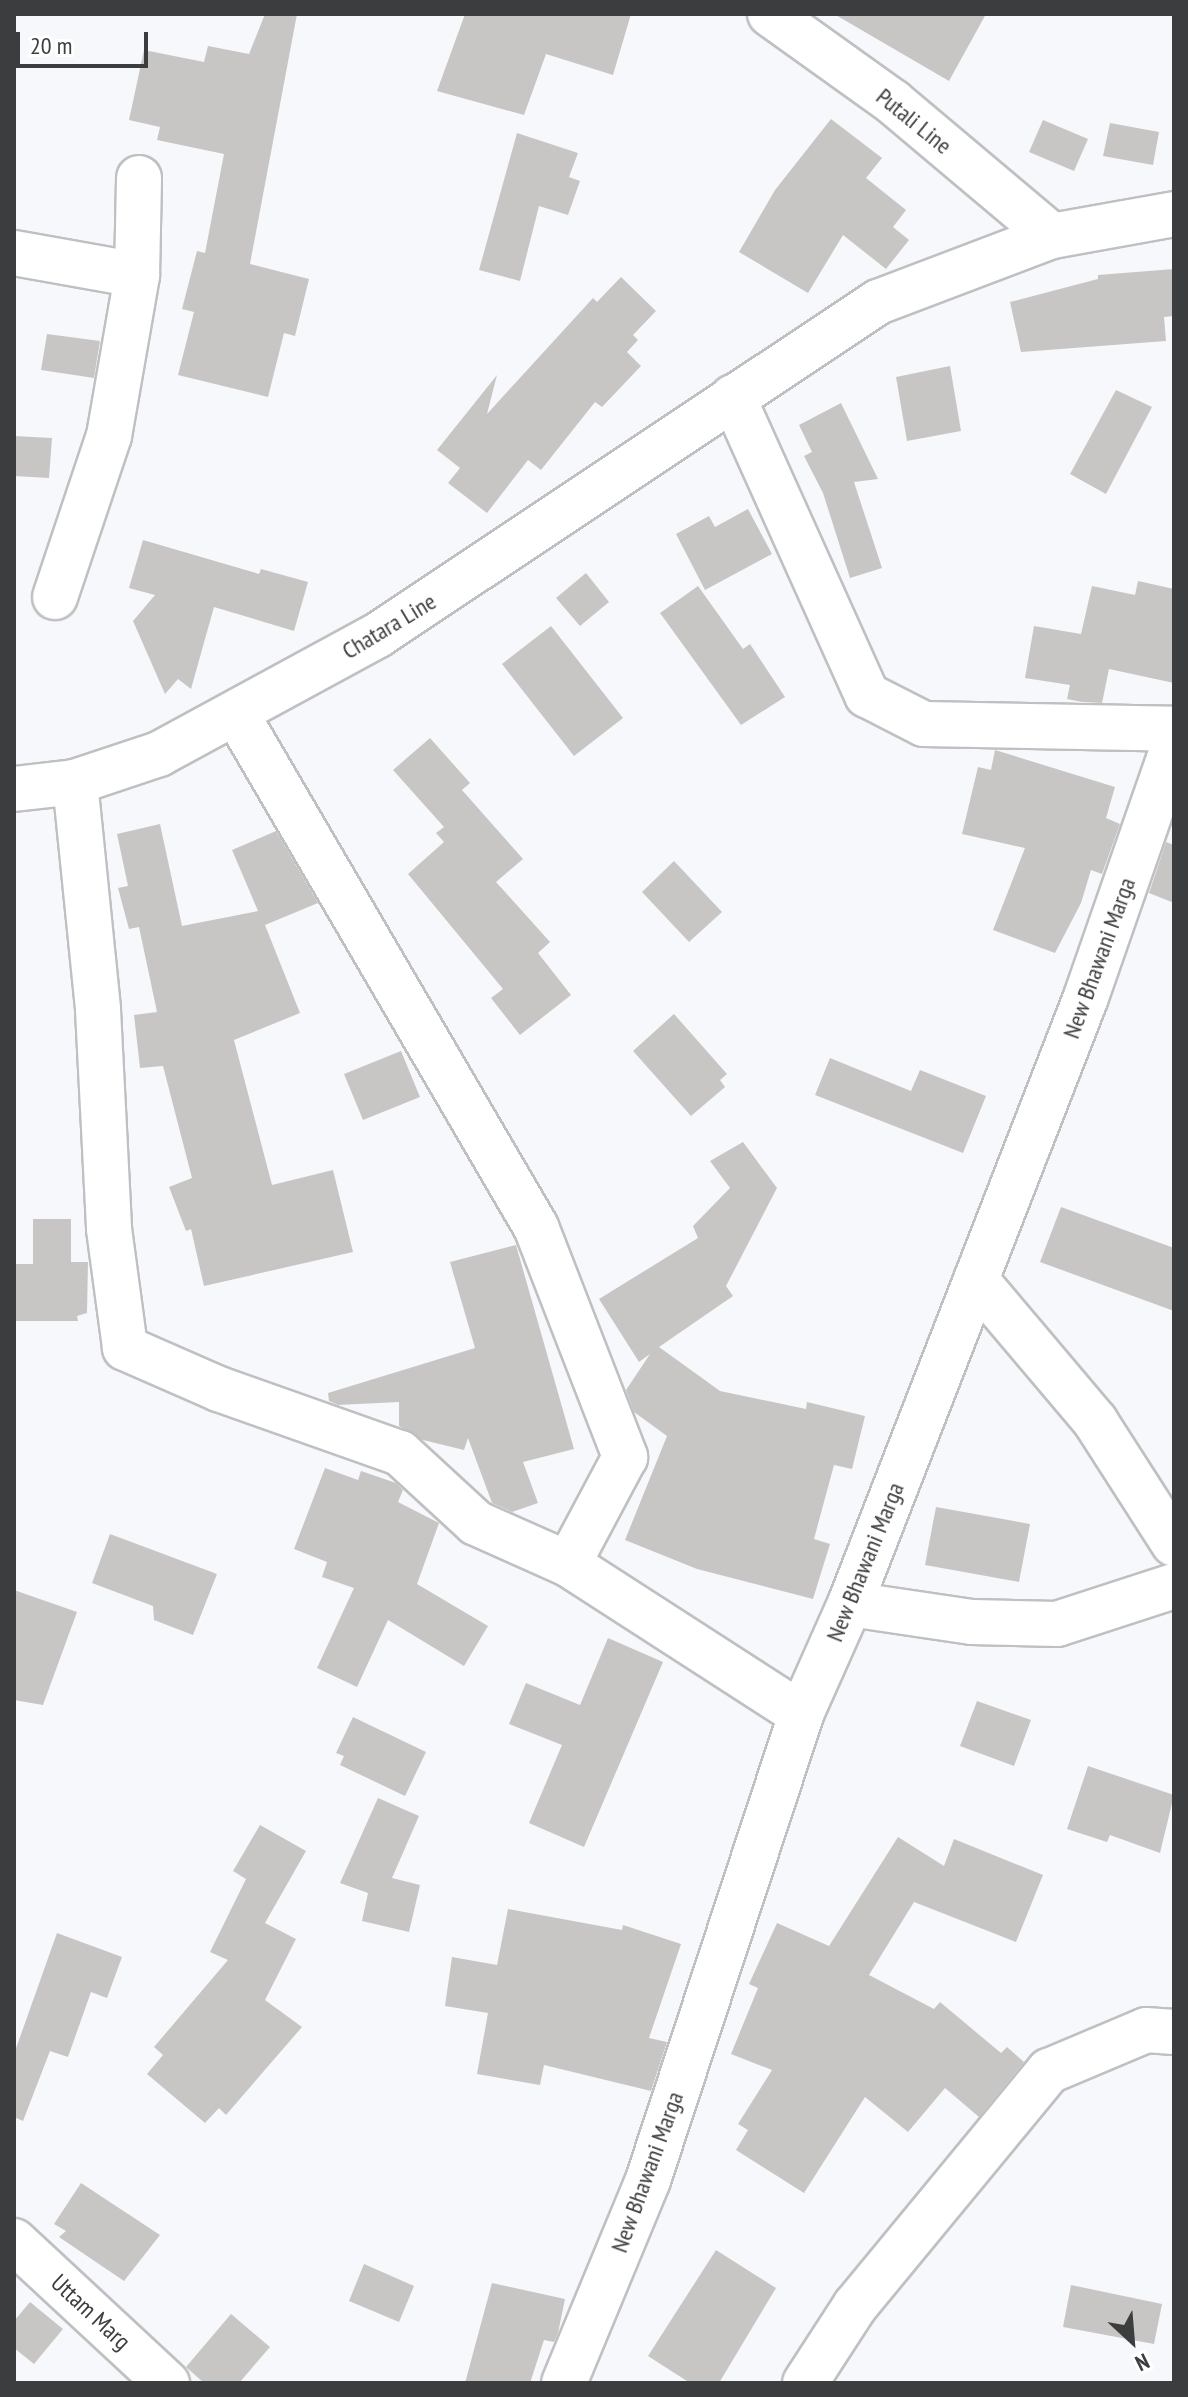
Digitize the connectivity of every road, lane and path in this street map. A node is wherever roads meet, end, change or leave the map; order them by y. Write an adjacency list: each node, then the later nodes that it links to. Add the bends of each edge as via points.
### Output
1 (770, 14): 4 (street, Putali Line, via 893,102)
2 (139, 178): 6 (street)
3 (1174, 214): 4 (street, Chatara Line)
4 (1052, 236): 7 (street, Chatara Line, via 878,302)
5 (14, 253): 6 (street)
6 (137, 275): 8 (street, via 109,436)
7 (733, 397): 9 (street, Chatara Line, via 428,603); 10 (street, via 867,695 924,724)
8 (55, 597)
9 (237, 715): 12 (street, Chatara Line, via 159,754); 16 (street, via 536,1227 625,1457)
10 (1174, 729)
11 (1174, 744): 14 (street, New Bhawani Marga, via 1086,997)
12 (75, 782): 13 (street, Chatara Line); 16 (street, via 98,1010 109,1229 125,1348 219,1389 400,1453 476,1523)
13 (14, 789)
14 (976, 1280): 15 (street, via 1095,1421); 18 (street, New Bhawani Marga)
15 (1174, 1544)
16 (568, 1564): 19 (street)
17 (1174, 1586): 18 (street, via 1057,1624 972,1622)
18 (850, 1604): 19 (street, New Bhawani Marga)
19 (801, 1714): 23 (street, New Bhawani Marga, via 648,2180)
20 (1174, 2032): 24 (street, via 1146,2030 1049,2071 855,2306)
21 (14, 2241): 22 (street, Uttam Marg)
22 (167, 2383)
23 (564, 2383)
24 (805, 2383)

